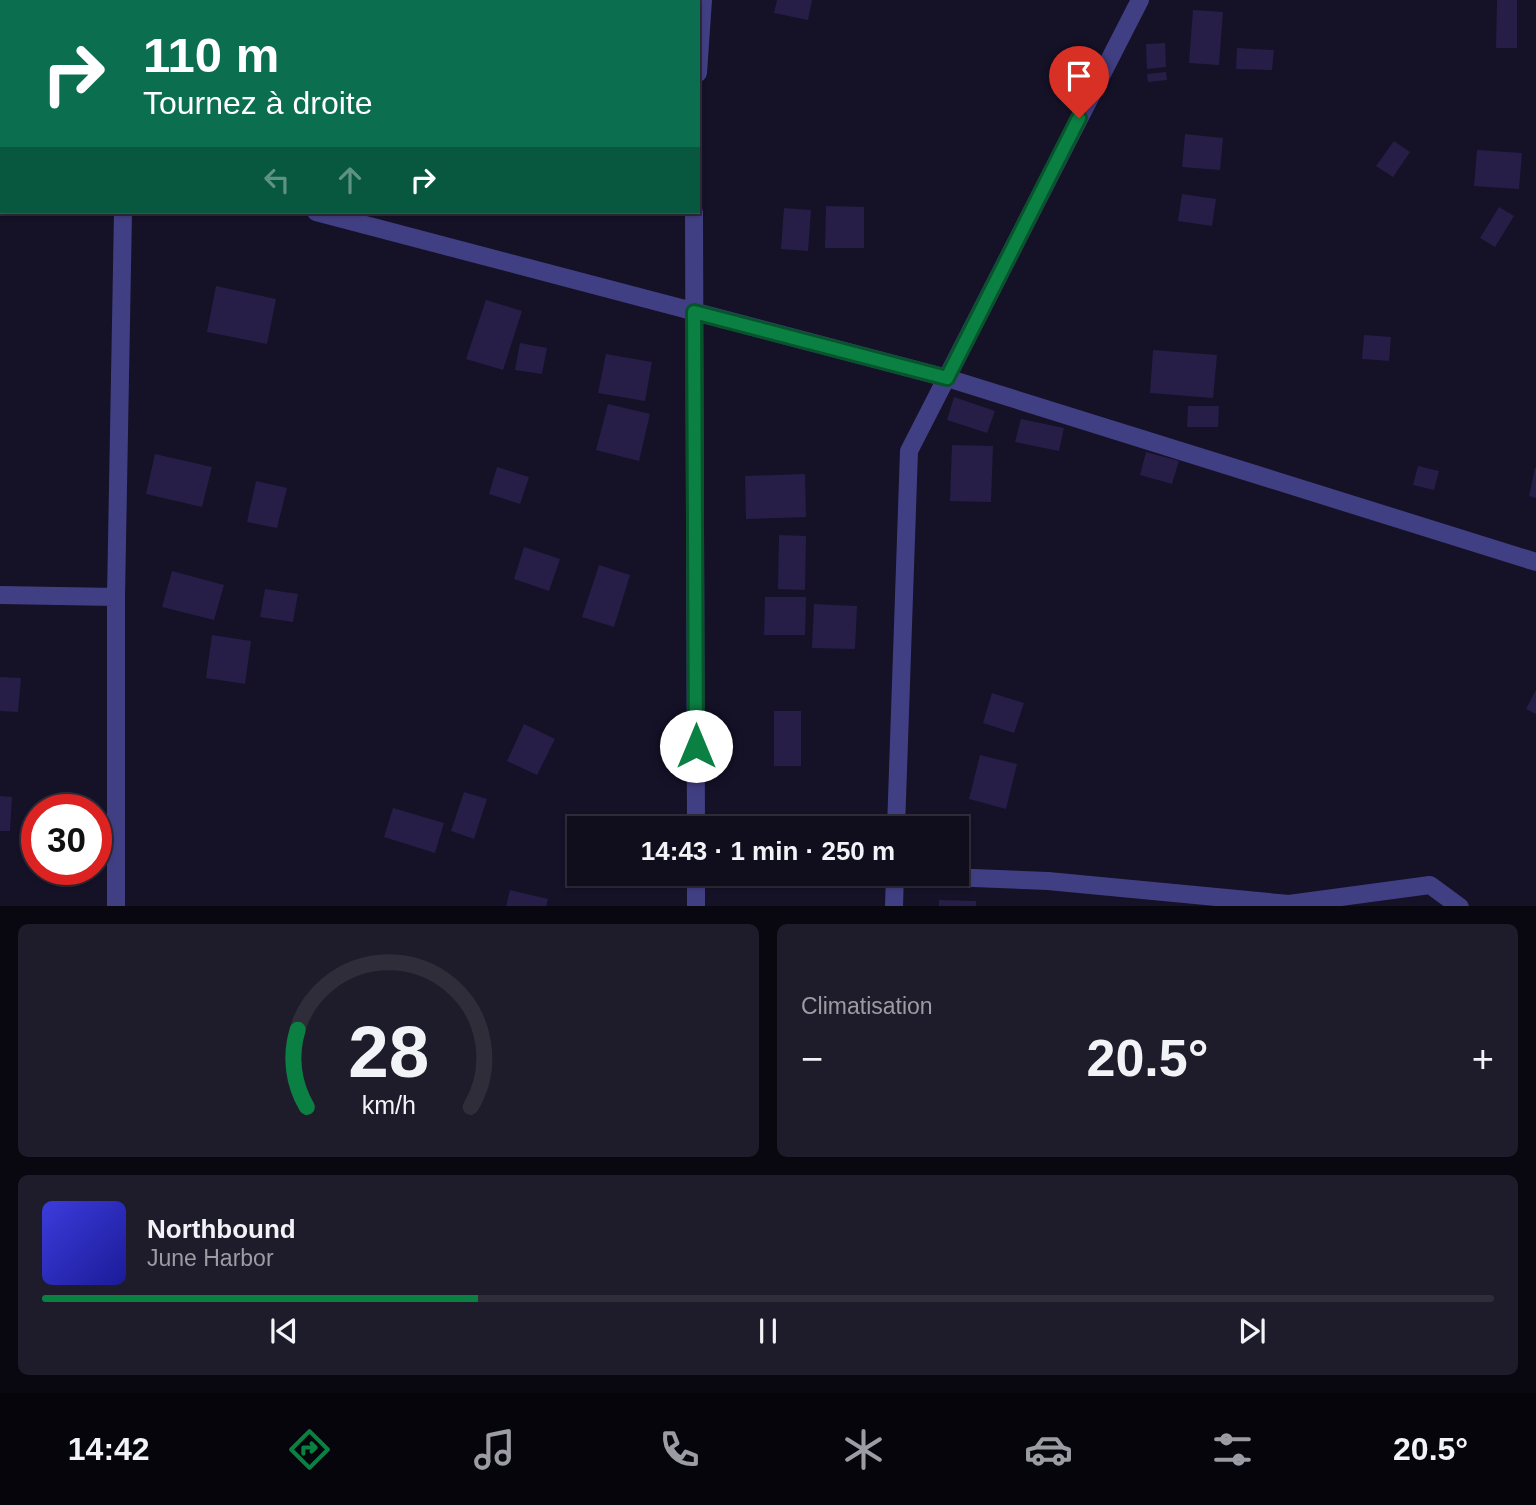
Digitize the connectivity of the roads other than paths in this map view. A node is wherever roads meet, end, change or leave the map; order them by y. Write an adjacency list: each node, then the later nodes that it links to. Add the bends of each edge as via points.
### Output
1 (703, 0): 3 (street)
2 (1140, 0): 8 (street)
3 (700, 44)
4 (123, 214): 11 (street)
5 (324, 214): 7 (street)
6 (694, 214): 7 (street)
7 (694, 312): 8 (street); 12 (street)
8 (947, 378): 9 (street); 13 (street, via 909,451)
9 (1536, 562)
10 (0, 595): 11 (street)
11 (116, 597): 17 (street)
12 (696, 816)
13 (896, 816)
14 (969, 877): 20 (street, via 1289,904 1430,885)
15 (696, 886): 18 (street)
16 (895, 886): 19 (street)
17 (116, 906)
18 (696, 906)
19 (894, 906)
20 (1460, 906)

